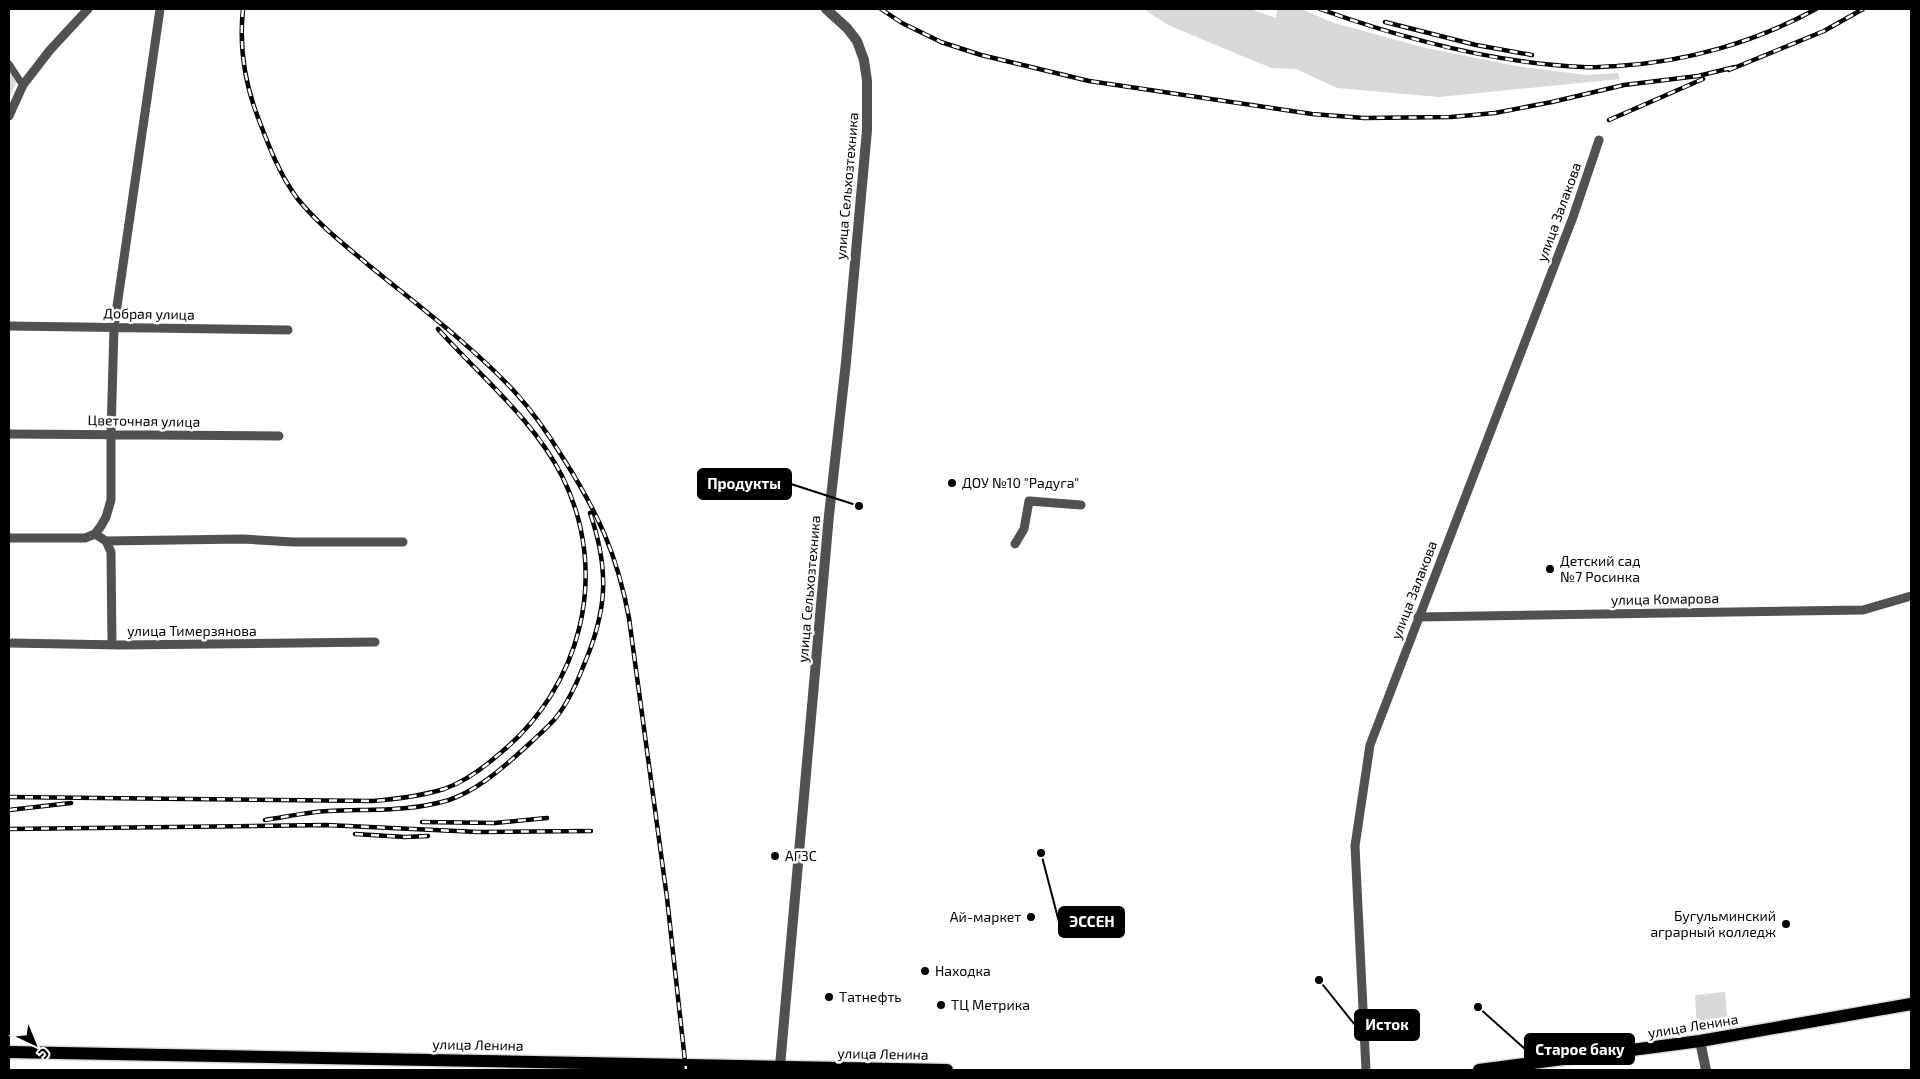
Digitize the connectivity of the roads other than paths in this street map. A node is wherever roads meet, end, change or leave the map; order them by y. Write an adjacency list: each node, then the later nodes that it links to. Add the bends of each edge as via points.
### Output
1 (88, 9): 6 (street, via 23,85)
2 (160, 9): 9 (street)
3 (826, 9): 28 (street, улица Сельхозтехника, via 847,28 864,60 868,81 867,130)
4 (9, 64): 5 (street)
5 (20, 81)
6 (9, 116)
7 (1600, 140): 21 (street, улица Залакова)
8 (9, 326): 9 (street, Добрая улица)
9 (114, 326): 10 (street, Добрая улица); 12 (street)
10 (288, 330)
11 (9, 434): 12 (street, Цветочная улица)
12 (110, 434): 13 (street, Цветочная улица); 15 (street, via 111,500 106,517)
13 (279, 436)
14 (1081, 506): 19 (street, via 1029,501 1024,529)
15 (95, 534): 16 (street, via 85,538); 17 (street)
16 (9, 538)
17 (106, 541): 18 (street); 24 (street, via 112,552)
18 (403, 542)
19 (1015, 544)
20 (1911, 596): 21 (street, улица Комарова, via 1863,610)
21 (1418, 617): 31 (street, улица Залакова, via 1370,745 1355,846)
22 (375, 642): 24 (street, улица Тимерзянова)
23 (9, 644): 24 (street, улица Тимерзянова)
24 (112, 645)
25 (1911, 1004): 26 (main road, улица Ленина)
26 (1700, 1041): 32 (main road, улица Ленина); 33 (street)
27 (9, 1052): 29 (main road, улица Ленина, via 558,1062)
28 (780, 1066): 29 (main road, улица Ленина); 30 (main road, улица Ленина)
29 (659, 1068)
30 (947, 1070)
31 (1366, 1070)
32 (1479, 1070)
33 (1706, 1070)

